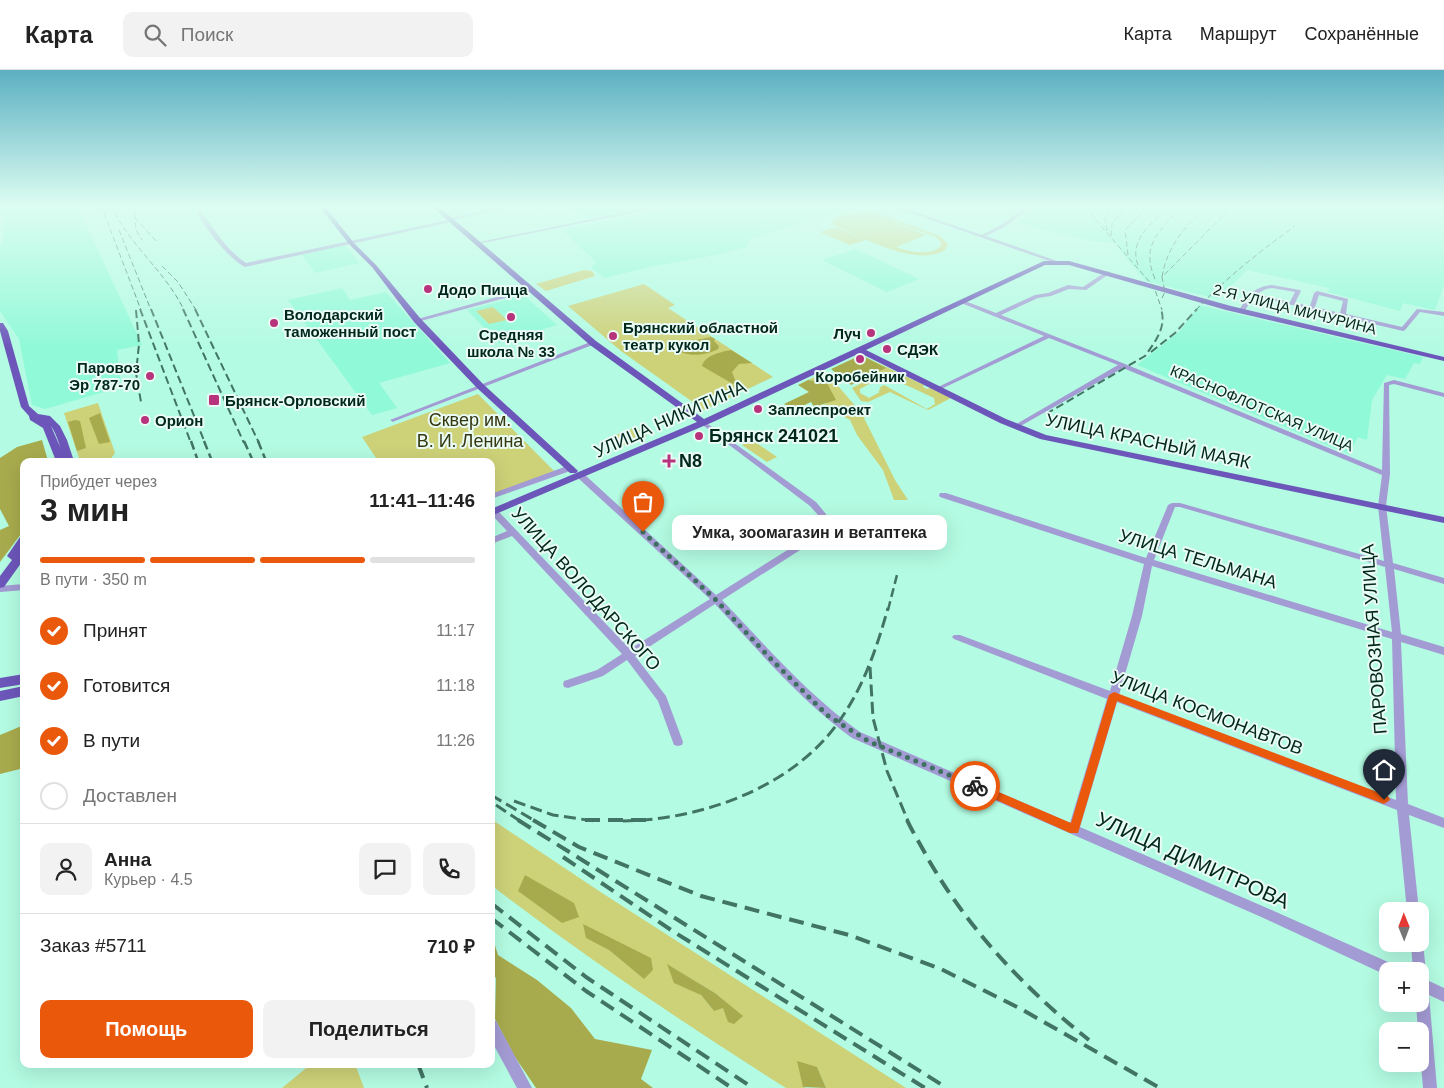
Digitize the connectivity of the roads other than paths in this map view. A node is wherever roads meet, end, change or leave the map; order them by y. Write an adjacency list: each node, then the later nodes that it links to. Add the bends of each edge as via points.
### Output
1 (230, 253): 2 (street, via 245,265)
2 (302, 253)
3 (361, 253): 17 (main road, УЛИЦА ДИМИТРОВА)
4 (488, 253): 8 (main road)
5 (1028, 253): 6 (street)
6 (1054, 261): 7 (main road, 2-Я УЛИЦА МИЧУРИНА); 10 (main road, УЛИЦА НИКИТИНА)
7 (1108, 273): 13 (main road, 2-Я УЛИЦА МИЧУРИНА); 15 (street, via 1084,289 1068,287 1037,296)
8 (529, 290): 17 (street); 20 (main road)
9 (1252, 294): 11 (street); 11 (street, via 1265,286 1298,291); 13 (street)
10 (963, 302): 15 (street, КРАСНОФЛОТСКАЯ УЛИЦА); 21 (main road, УЛИЦА НИКИТИНА)
11 (1292, 304): 12 (street)
12 (1312, 308): 16 (street); 16 (street, via 1317,293 1346,300)
13 (1242, 311): 22 (main road, 2-Я УЛИЦА МИЧУРИНА)
14 (1444, 314): 16 (street, via 1419,310 1403,329)
15 (997, 315): 19 (street, КРАСНОФЛОТСКАЯ УЛИЦА)
16 (1343, 315)
17 (417, 320): 24 (main road, УЛИЦА ДИМИТРОВА)
18 (0, 324): 27 (main road, via 25,407)
19 (1048, 336): 23 (street, КРАСНОФЛОТСКАЯ УЛИЦА); 25 (street)
20 (593, 343): 24 (street); 29 (main road)
21 (861, 350): 25 (main road, УЛИЦА КРАСНЫЙ МАЯК); 29 (main road, УЛИЦА НИКИТИНА)
22 (1444, 359)
23 (1124, 366): 30 (street); 34 (street, КРАСНОФЛОТСКАЯ УЛИЦА)
24 (480, 386): 28 (street); 33 (main road, УЛИЦА ДИМИТРОВА)
25 (937, 388): 30 (main road, УЛИЦА КРАСНЫЙ МАЯК)
26 (1444, 395): 34 (street, ПАРОВОЗНАЯ УЛИЦА, via 1405,383 1386,384)
27 (34, 415): 31 (main road, via 33,418 47,427); 32 (main road, via 54,422)
28 (393, 420)
29 (701, 421): 33 (main road, УЛИЦА НИКИТИНА); 52 (street, via 813,504 826,524 808,542)
30 (1016, 427): 37 (main road, УЛИЦА КРАСНЫЙ МАЯК, via 1043,436)
31 (60, 458)
32 (68, 458)
33 (574, 472): 36 (street); 38 (main road, УЛИЦА НИКИТИНА); 52 (street, УЛИЦА ДИМИТРОВА)
34 (1386, 474): 37 (street, ПАРОВОЗНАЯ УЛИЦА)
35 (943, 495): 45 (street, УЛИЦА ТЕЛЬМАНА)
36 (495, 496)
37 (1382, 506): 40 (main road, УЛИЦА КРАСНЫЙ МАЯК); 46 (street, ПАРОВОЗНАЯ УЛИЦА)
38 (495, 509)
39 (495, 513): 41 (street, УЛИЦА ВОЛОДАРСКОГО)
40 (1444, 520)
41 (513, 532): 42 (street); 56 (street, УЛИЦА ВОЛОДАРСКОГО)
42 (495, 540)
43 (20, 544): 47 (main road)
44 (20, 556): 49 (main road)
45 (1149, 562): 46 (street, via 1172,505 1180,505); 54 (street, УЛИЦА ТЕЛЬМАНА); 61 (street)
46 (1389, 566): 48 (street); 54 (street, ПАРОВОЗНАЯ УЛИЦА)
47 (0, 572)
48 (1444, 581)
49 (0, 584)
50 (20, 587): 51 (street)
51 (0, 589)
52 (716, 600): 56 (street); 66 (street, УЛИЦА ДИМИТРОВА, via 803,693 856,735)
53 (958, 637): 61 (street, УЛИЦА КОСМОНАВТОВ)
54 (1396, 637): 55 (street, УЛИЦА ТЕЛЬМАНА); 64 (street, ПАРОВОЗНАЯ УЛИЦА)
55 (1444, 651)
56 (628, 654): 59 (street, via 600,673); 63 (street, УЛИЦА ВОЛОДАРСКОГО, via 662,699)
57 (20, 678): 58 (main road)
58 (0, 681)
59 (568, 684)
60 (20, 692): 62 (main road)
61 (1114, 695): 64 (street, УЛИЦА КОСМОНАВТОВ); 66 (street)
62 (0, 696)
63 (678, 742)
64 (1402, 807): 65 (street, УЛИЦА КОСМОНАВТОВ); 67 (street, ПАРОВОЗНАЯ УЛИЦА)
65 (1444, 823)
66 (1074, 829): 68 (street, УЛИЦА ДИМИТРОВА)
67 (1413, 902)
68 (1379, 965)
69 (1429, 984): 70 (street)
70 (1444, 995)
71 (1423, 1012): 74 (street)
72 (495, 1033): 73 (street)
73 (525, 1088)
74 (1430, 1088)

